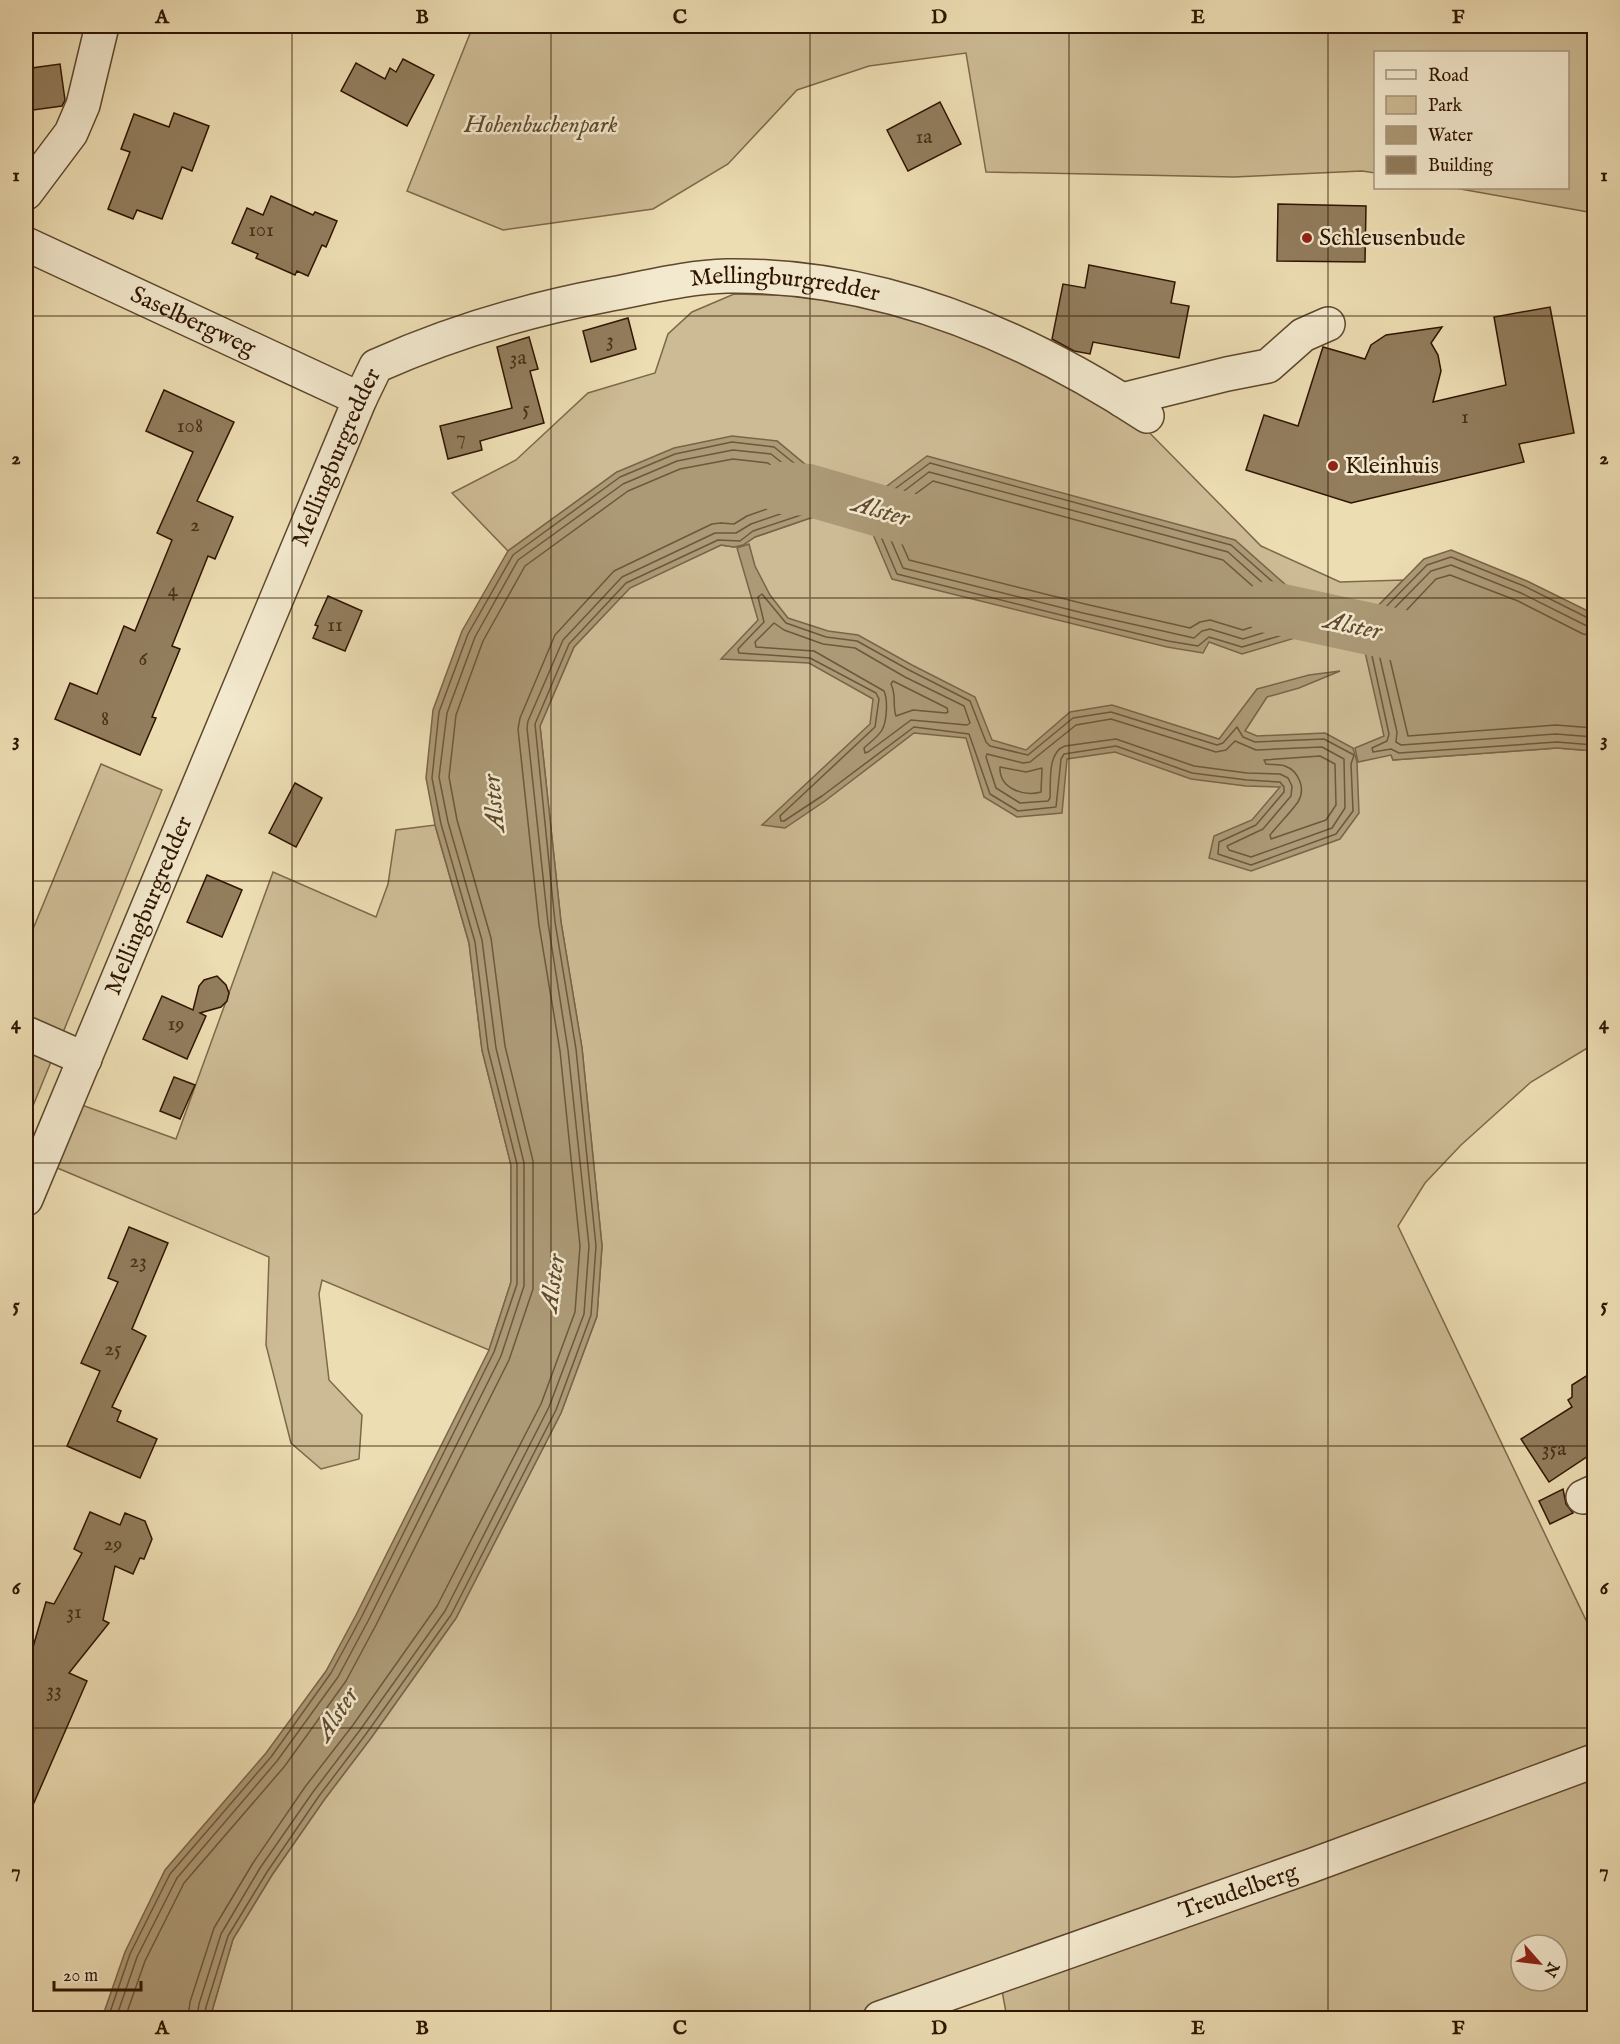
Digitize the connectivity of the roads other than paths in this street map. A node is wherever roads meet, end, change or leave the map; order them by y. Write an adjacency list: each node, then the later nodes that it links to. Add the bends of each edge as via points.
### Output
1 (102, 26): 2 (street, via 83,105 71,133)
2 (26, 193)
3 (26, 244): 5 (street, Saselbergweg)
4 (1328, 324): 5 (street, Mellingburgredder, via 1303,335 1268,366 1227,374 1134,408 1070,369 975,324 885,295 802,280 726,276 564,303 476,327 376,366)
5 (360, 399): 7 (street, Mellingburgredder)
6 (26, 1034): 7 (street)
7 (85, 1059): 8 (street, Mellingburgredder)
8 (26, 1199)
9 (1594, 1761): 10 (street, Treudelberg)
10 (880, 2019)

